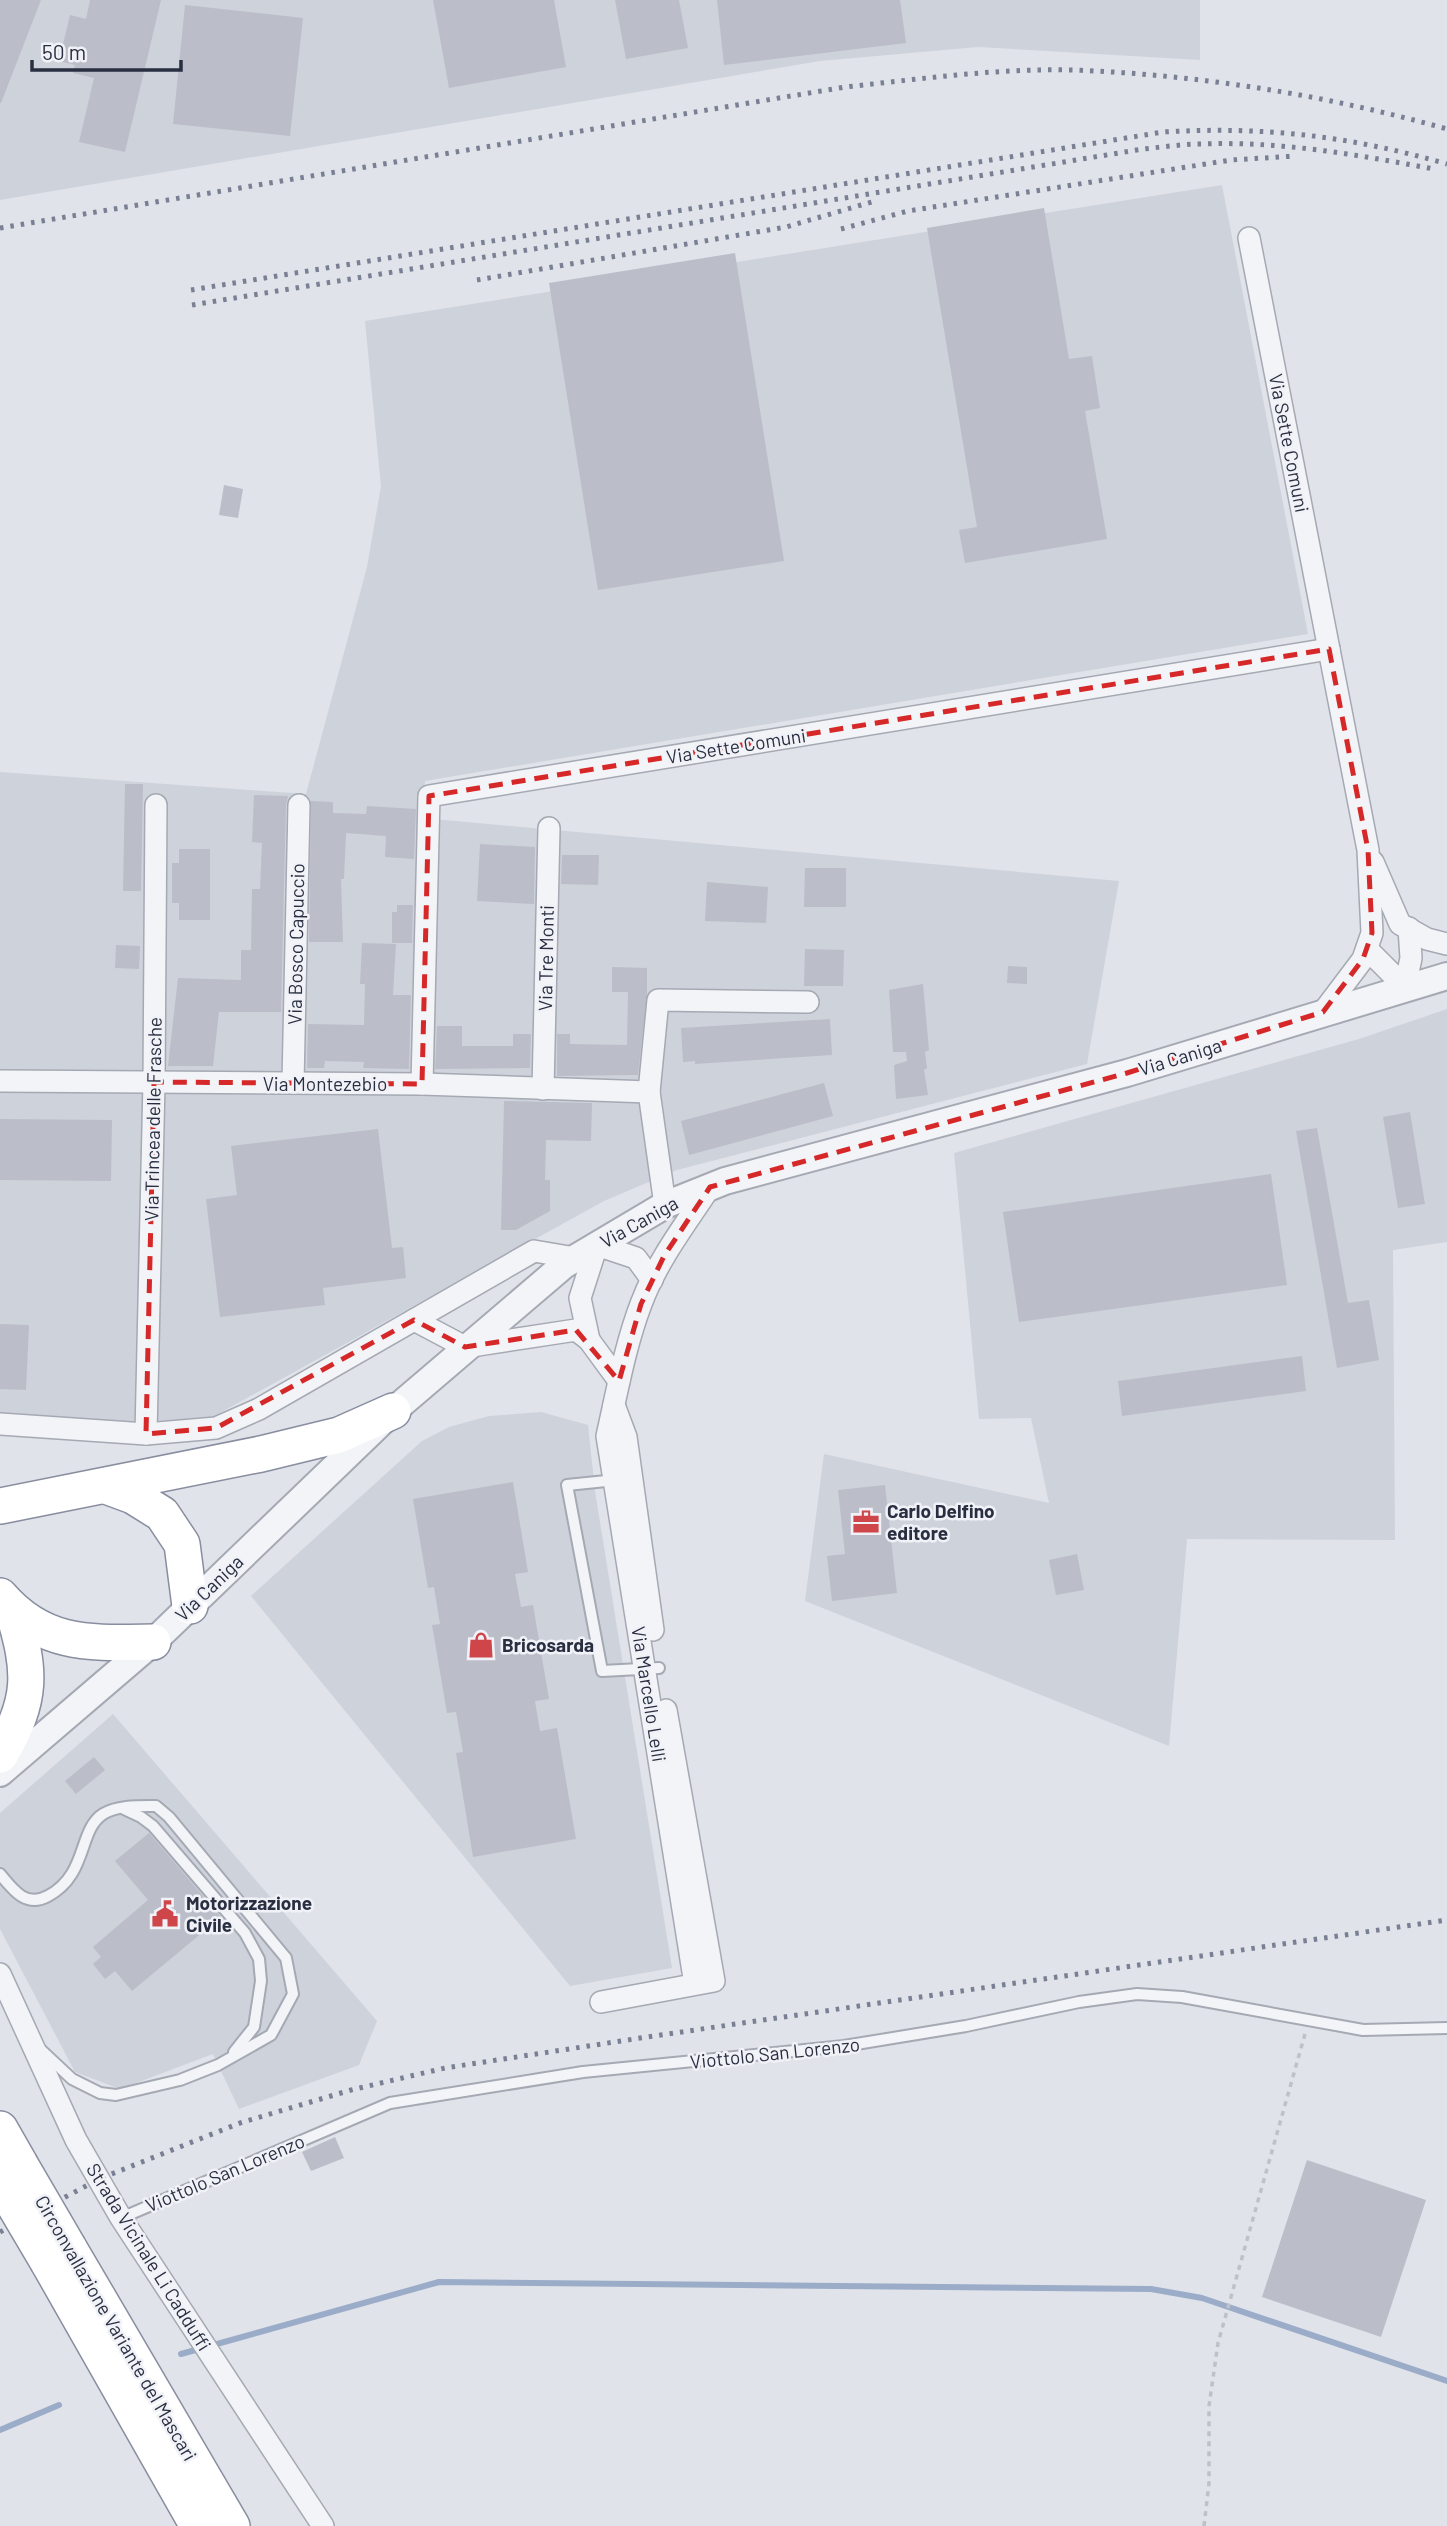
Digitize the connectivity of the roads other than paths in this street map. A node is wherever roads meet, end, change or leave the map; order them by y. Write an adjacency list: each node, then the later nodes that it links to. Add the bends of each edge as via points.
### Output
1 (1249, 237): 2 (street, Via Sette Comuni)
2 (1329, 649): 6 (street, Via Sette Comuni); 17 (street, Via Sette Comuni, via 429,796)
3 (156, 805): 15 (street, Via Trincea delle Frasche)
4 (299, 805): 16 (street, Via Bosco Capuccio)
5 (550, 828): 18 (street, Via Tre Monti)
6 (1368, 850): 7 (street, Via Sette Comuni, via 1400,924); 9 (street, Via Sette Comuni, via 1373,933)
7 (1409, 929): 8 (street); 11 (street, via 1411,958)
8 (1447, 944)
9 (1367, 949): 11 (street); 13 (street, Via Sette Comuni)
10 (1447, 976): 11 (street, Via Caniga)
11 (1405, 988): 13 (street, Via Caniga)
12 (808, 1002): 19 (street, via 657,1000)
13 (1323, 1012): 20 (street, Via Caniga, via 1126,1073)
14 (0, 1081): 15 (street, Via Montezebio)
15 (154, 1082): 16 (street, Via Montezebio); 30 (street, Via Trincea delle Frasche)
16 (293, 1083): 17 (street, Via Montezebio)
17 (422, 1084): 18 (street, Via Montezebio)
18 (543, 1088): 19 (street, Via Montezebio)
19 (649, 1092): 21 (street)
20 (710, 1187): 21 (street, Via Caniga); 23 (street, Via Marcello Lelli)
21 (664, 1205): 22 (street, Via Caniga)
22 (586, 1252): 23 (street, via 636,1258); 24 (street, via 534,1251); 25 (street, via 580,1298); 26 (street, Via Caniga)
23 (652, 1280): 27 (street, Via Marcello Lelli)
24 (414, 1320): 26 (street); 30 (street, via 216,1429)
25 (589, 1340): 26 (street, via 576,1329); 27 (street)
26 (465, 1347): 28 (street, Via Caniga)
27 (619, 1381): 31 (street, Via Marcello Lelli, via 614,1405 626,1437)
28 (393, 1411): 32 (highway, via 339,1435); 35 (street, Via Caniga)
29 (0, 1424): 30 (street)
30 (146, 1434)
31 (624, 1479): 37 (street, Via Marcello Lelli); 37 (lane, via 568,1485 601,1671)
32 (106, 1486): 33 (highway); 35 (highway, via 162,1514 182,1544)
33 (0, 1506)
34 (6, 1604): 36 (highway, via 51,1635 97,1643); 38 (highway, via 25,1651 26,1689 14,1731)
35 (190, 1606): 36 (street, Via Caniga)
36 (153, 1642): 39 (street, Via Caniga)
37 (652, 1669): 43 (street, Via Marcello Lelli, via 704,1983)
38 (0, 1755)
39 (0, 1773)
40 (119, 1809): 41 (lane, via 92,1825 74,1873 62,1888 45,1898 20,1898); 46 (lane, via 153,1826 245,1933 260,1958 254,2027); 46 (lane, via 156,1806 169,1817 286,1958 293,1994 271,2035)
41 (0, 1874)
42 (0, 1974): 45 (street, Strada Vicinale Li Cadduffi)
43 (601, 2002)
44 (1447, 2028): 49 (lane, Viottolo San Lorenzo, via 1363,2030 1182,1997 1137,1994 844,2046 583,2072 390,2103)
45 (29, 2038): 46 (lane, via 72,2079 100,2093 116,2095 180,2080); 49 (street, Strada Vicinale Li Cadduffi, via 76,2140)
46 (218, 2065)
47 (0, 2129): 48 (highway, Circonvallazione Variante del Mascari)
48 (7, 2175): 50 (highway, Circonvallazione Variante del Mascari, bridge)
49 (121, 2218): 53 (street, Strada Vicinale Li Cadduffi)
50 (58, 2255): 51 (highway, Circonvallazione Variante del Mascari); 52 (highway, Circonvallazione Variante del Mascari)
51 (198, 2526)
52 (232, 2526)
53 (323, 2526)

